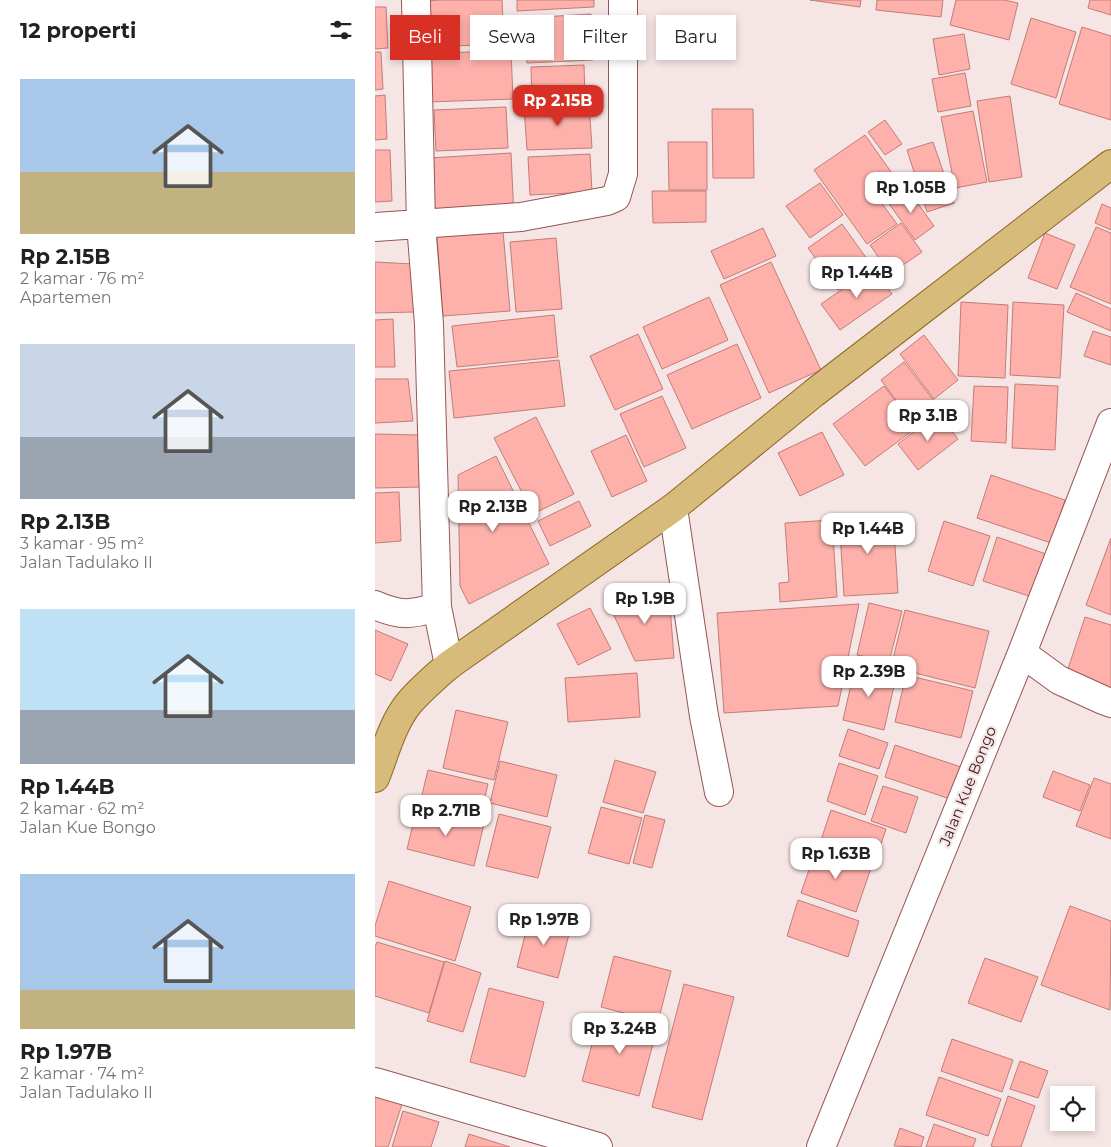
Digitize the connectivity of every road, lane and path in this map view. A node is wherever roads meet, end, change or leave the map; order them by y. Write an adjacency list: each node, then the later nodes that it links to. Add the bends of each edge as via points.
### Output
1 (416, 0): 4 (street)
2 (623, 0): 4 (street, via 623,174 616,197 521,217)
3 (1111, 164): 7 (main road, via 814,393)
4 (421, 224): 5 (street); 9 (street, via 429,324)
5 (375, 227)
6 (1111, 423): 10 (street, Jalan Kue Bongo)
7 (673, 508): 11 (main road); 15 (street, via 704,716)
8 (375, 606): 9 (street, via 397,613)
9 (437, 607): 11 (street)
10 (1022, 653): 12 (street, via 1059,680); 18 (street, Jalan Kue Bongo)
11 (449, 665): 13 (main road)
12 (1111, 703)
13 (387, 725): 14 (main road, via 387,744)
14 (375, 778)
15 (719, 792)
16 (375, 1082): 17 (street)
17 (598, 1147)
18 (821, 1147)

